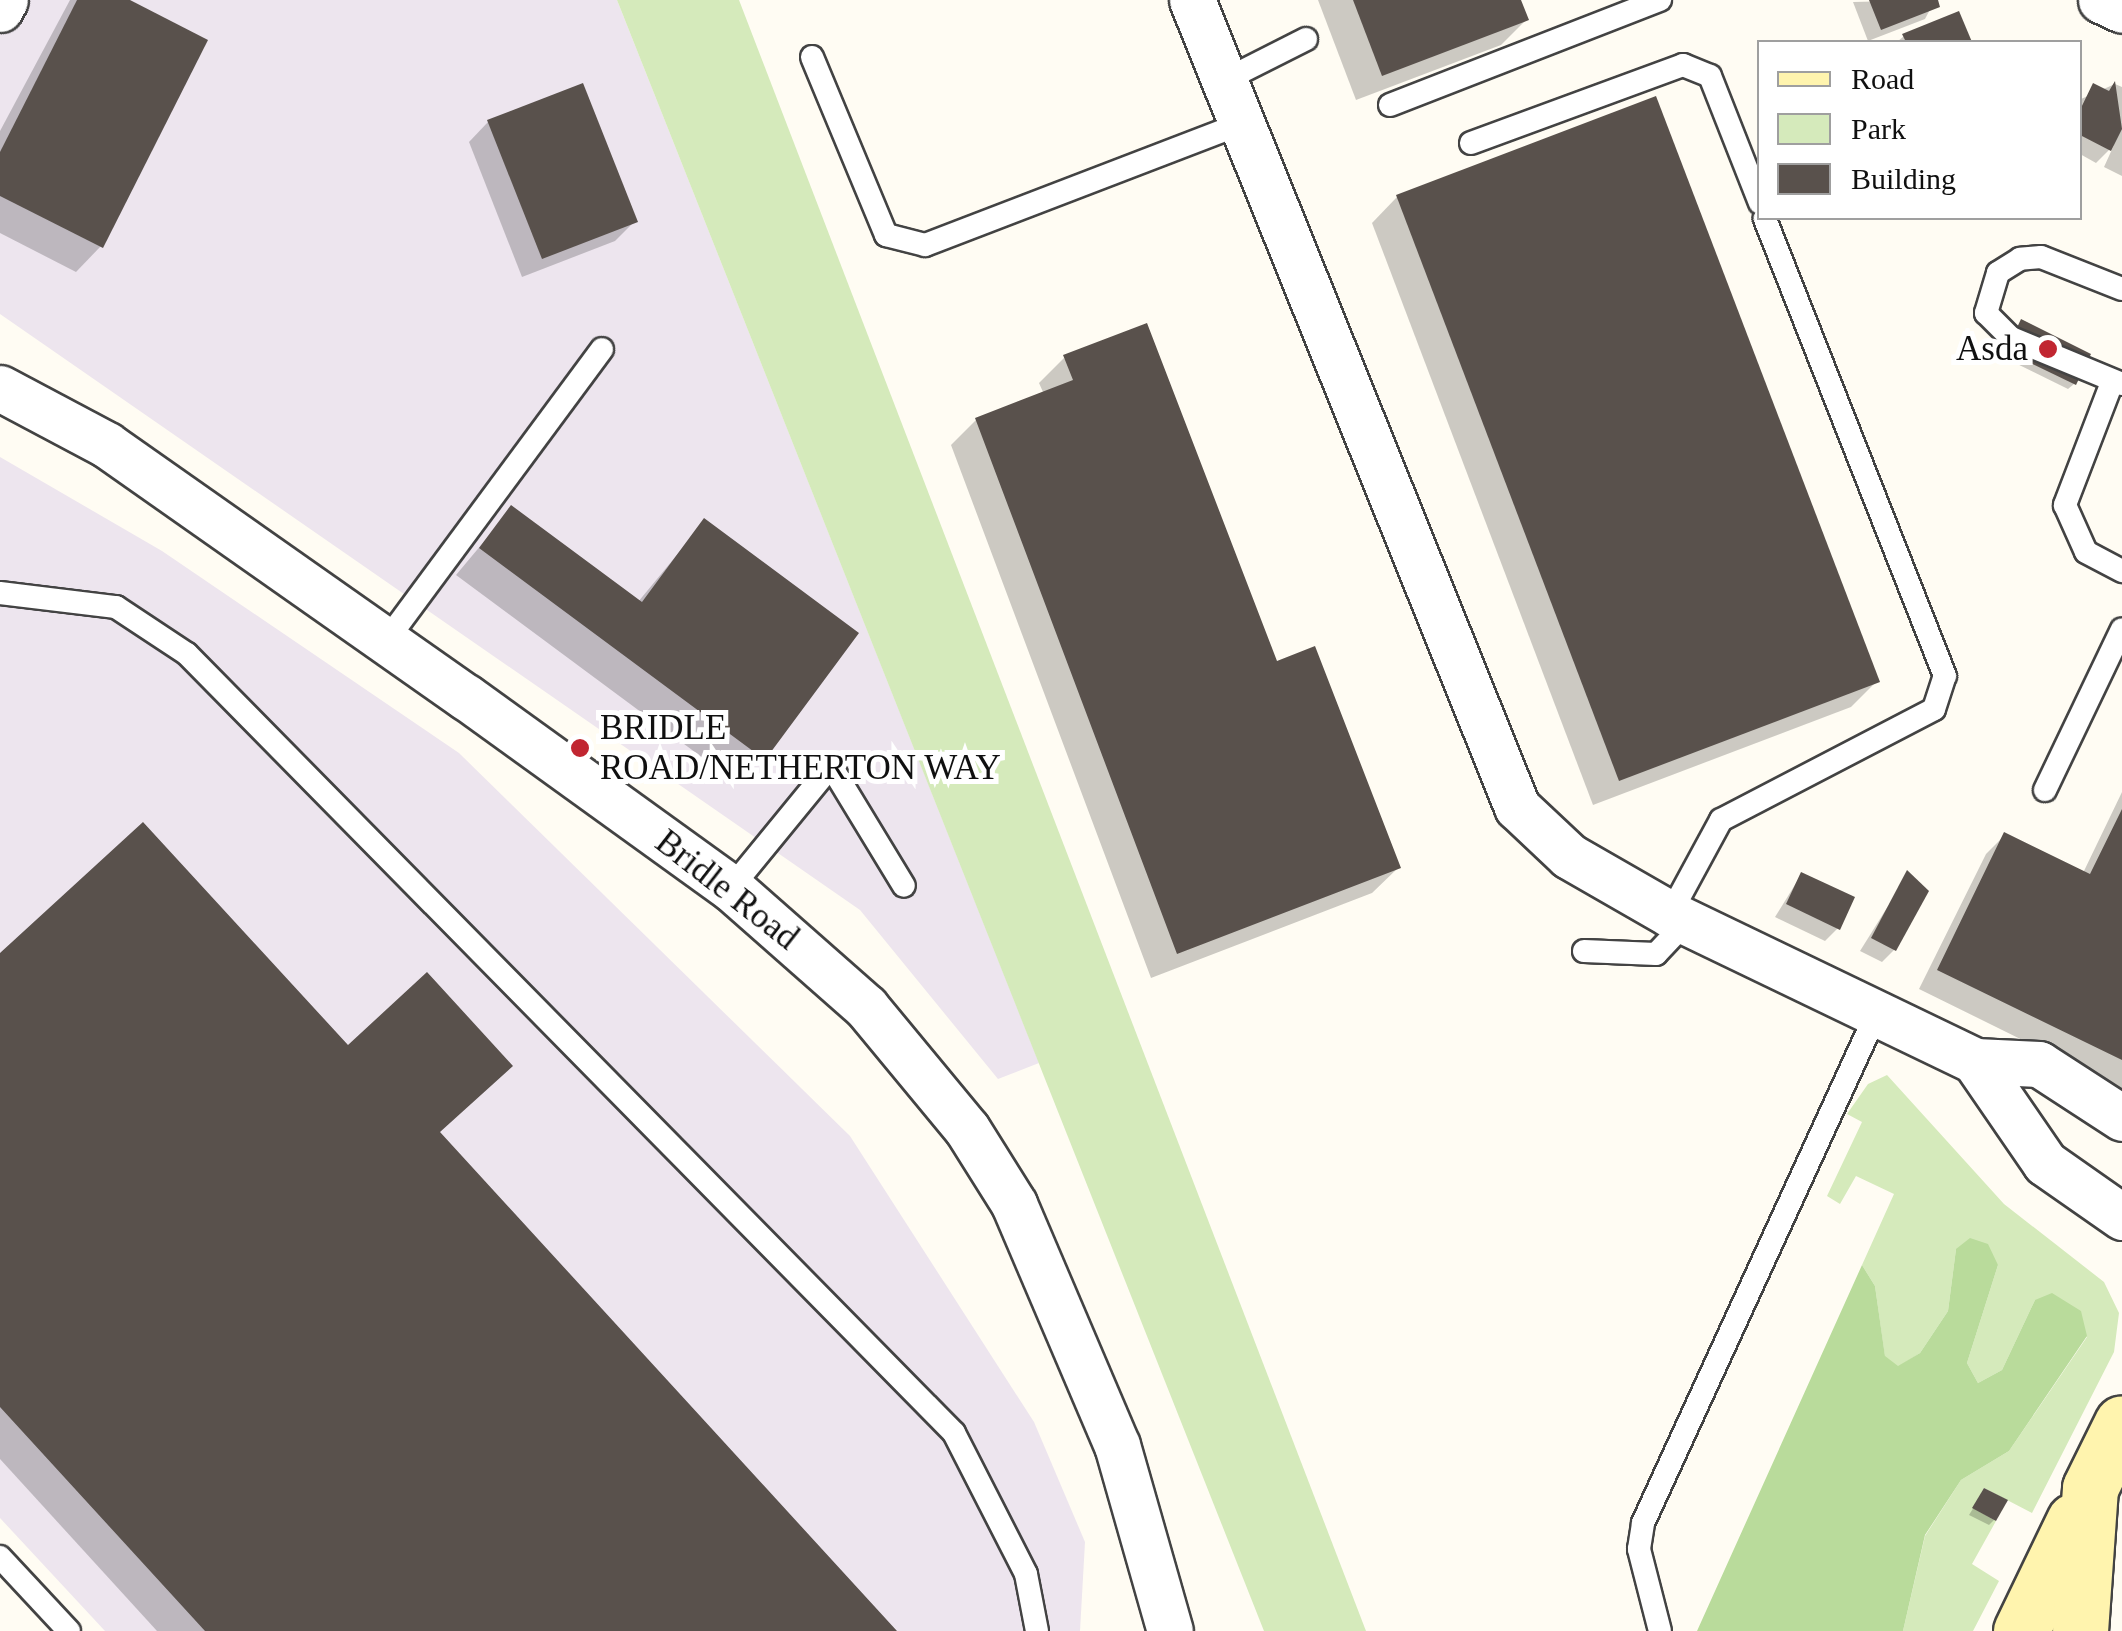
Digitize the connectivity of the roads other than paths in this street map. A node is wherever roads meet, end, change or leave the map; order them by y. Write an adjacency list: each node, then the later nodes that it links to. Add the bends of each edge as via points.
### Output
1 (5, 0): 5 (street)
2 (1192, 0): 9 (street)
3 (1660, 0): 10 (lane)
4 (2101, 0): 6 (street)
5 (0, 9)
6 (2122, 10)
7 (1306, 40): 9 (lane)
8 (812, 57): 11 (lane, via 886,235 925,246)
9 (1222, 81): 11 (street)
10 (1390, 105)
11 (1241, 124): 26 (street, via 1516,807 1569,856)
12 (1472, 143): 13 (lane, via 1683,65 1710,76)
13 (1757, 195)
14 (1766, 220): 26 (lane, via 1945,676 1934,709 1721,820)
15 (2122, 289): 17 (lane, via 2042,257 1998,273 1988,294 1996,329)
16 (602, 349): 22 (lane)
17 (2117, 384): 19 (lane, via 2065,504 2086,552)
18 (0, 388): 22 (street, Bridle Road, via 107,445)
19 (2122, 571)
20 (0, 592): 36 (lane, via 116,607 187,654 954,1434 1026,1574)
21 (2122, 629): 23 (lane)
22 (386, 640): 25 (street, Bridle Road)
23 (2045, 790)
24 (904, 886): 25 (lane, via 831,766)
25 (731, 888): 37 (street, Bridle Road, via 866,1006 967,1129 1014,1204 1118,1445)
26 (1678, 917): 27 (lane, via 1656,954); 28 (street)
27 (1584, 952)
28 (1879, 1008): 29 (street); 38 (lane, via 1642,1523 1640,1549)
29 (1975, 1060): 30 (street, via 2040,1064); 31 (street, via 2045,1163)
30 (2122, 1118)
31 (2122, 1217)
32 (2122, 1423): 33 (street)
33 (2090, 1488): 39 (street); 40 (street)
34 (0, 1557): 35 (lane)
35 (70, 1631)
36 (1036, 1631)
37 (1170, 1631)
38 (1660, 1631)
39 (2020, 1631)
40 (2080, 1631)

